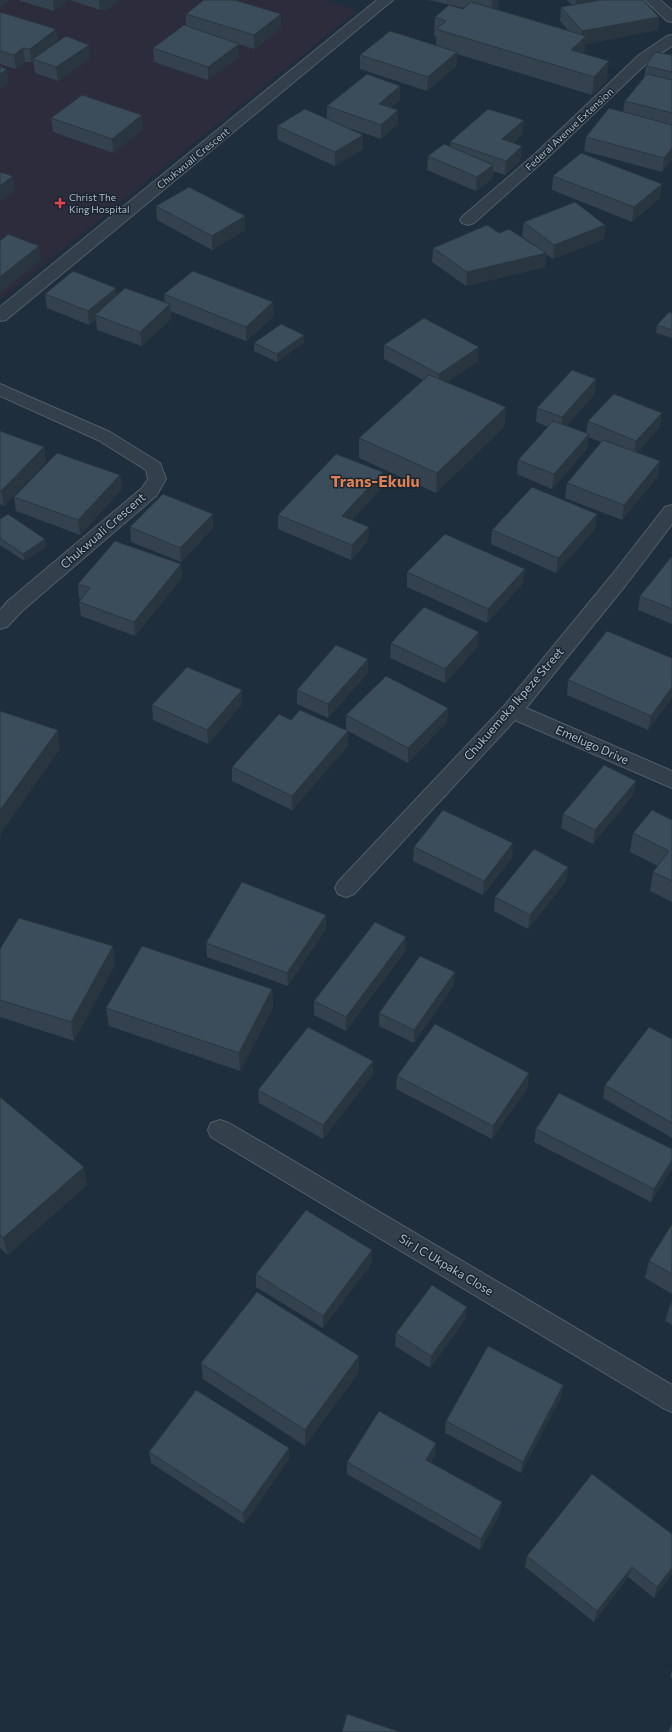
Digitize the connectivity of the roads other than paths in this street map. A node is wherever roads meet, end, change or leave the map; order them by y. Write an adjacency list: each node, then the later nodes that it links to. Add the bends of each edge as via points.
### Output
1 (386, 0): 6 (street, Chukwuali Crescent)
2 (652, 0): 3 (street)
3 (672, 18)
4 (672, 39): 5 (street, Federal Avenue Extension, via 644,58 541,156)
5 (468, 220)
6 (0, 316)
7 (0, 389): 9 (street, Chukwuali Crescent, via 104,436 154,467 157,479 149,492 15,606)
8 (672, 511): 10 (street, Chukuemeka Ikpeze Street)
9 (0, 622)
10 (512, 710): 11 (street, Emelugo Drive); 12 (street, Chukuemeka Ikpeze Street)
11 (672, 780)
12 (346, 888)
13 (220, 1130): 14 (street, Sir J C Ukpaka Close)
14 (672, 1399)

